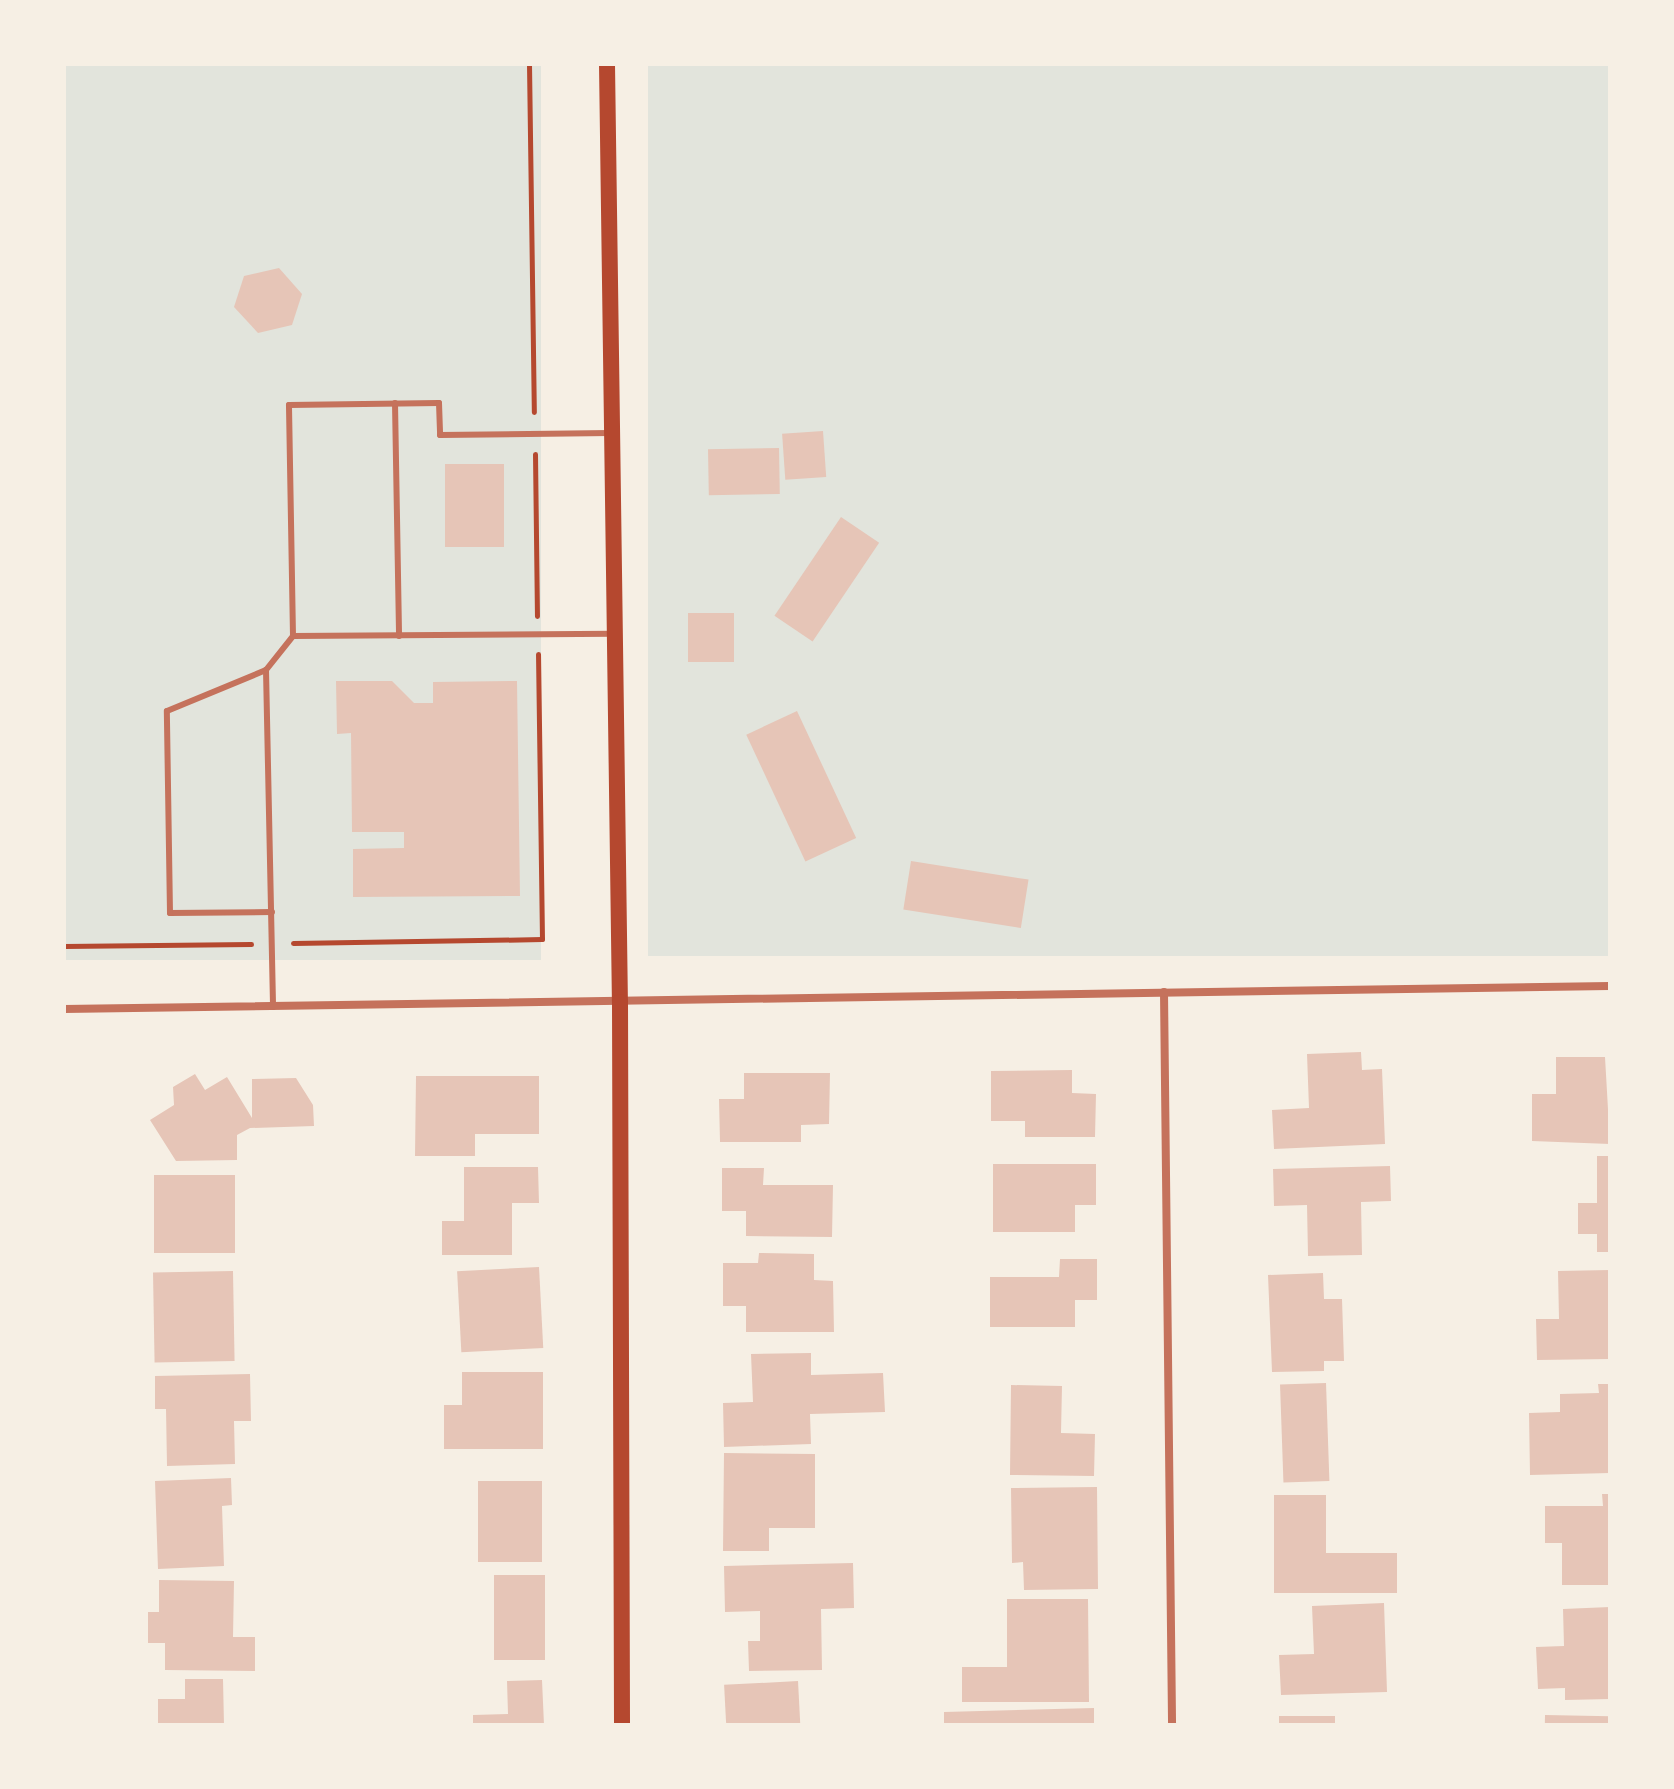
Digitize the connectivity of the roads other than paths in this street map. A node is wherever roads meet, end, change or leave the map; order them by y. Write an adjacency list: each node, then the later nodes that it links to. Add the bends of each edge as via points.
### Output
1 (607, 64): 3 (main road)
2 (395, 403): 3 (lane, via 439,403 440,435); 5 (lane, via 289,405); 6 (lane)
3 (612, 433): 4 (main road)
4 (614, 634): 6 (lane); 11 (main road)
5 (293, 636): 6 (lane); 7 (lane)
6 (399, 636)
7 (266, 670): 8 (lane); 8 (lane, via 167,711 170,913)
8 (272, 912): 12 (lane)
9 (1610, 986): 10 (street)
10 (1164, 992): 11 (street); 15 (street)
11 (620, 1002): 12 (street); 14 (main road)
12 (273, 1007): 13 (street)
13 (64, 1009)
14 (622, 1725)
15 (1172, 1725)

